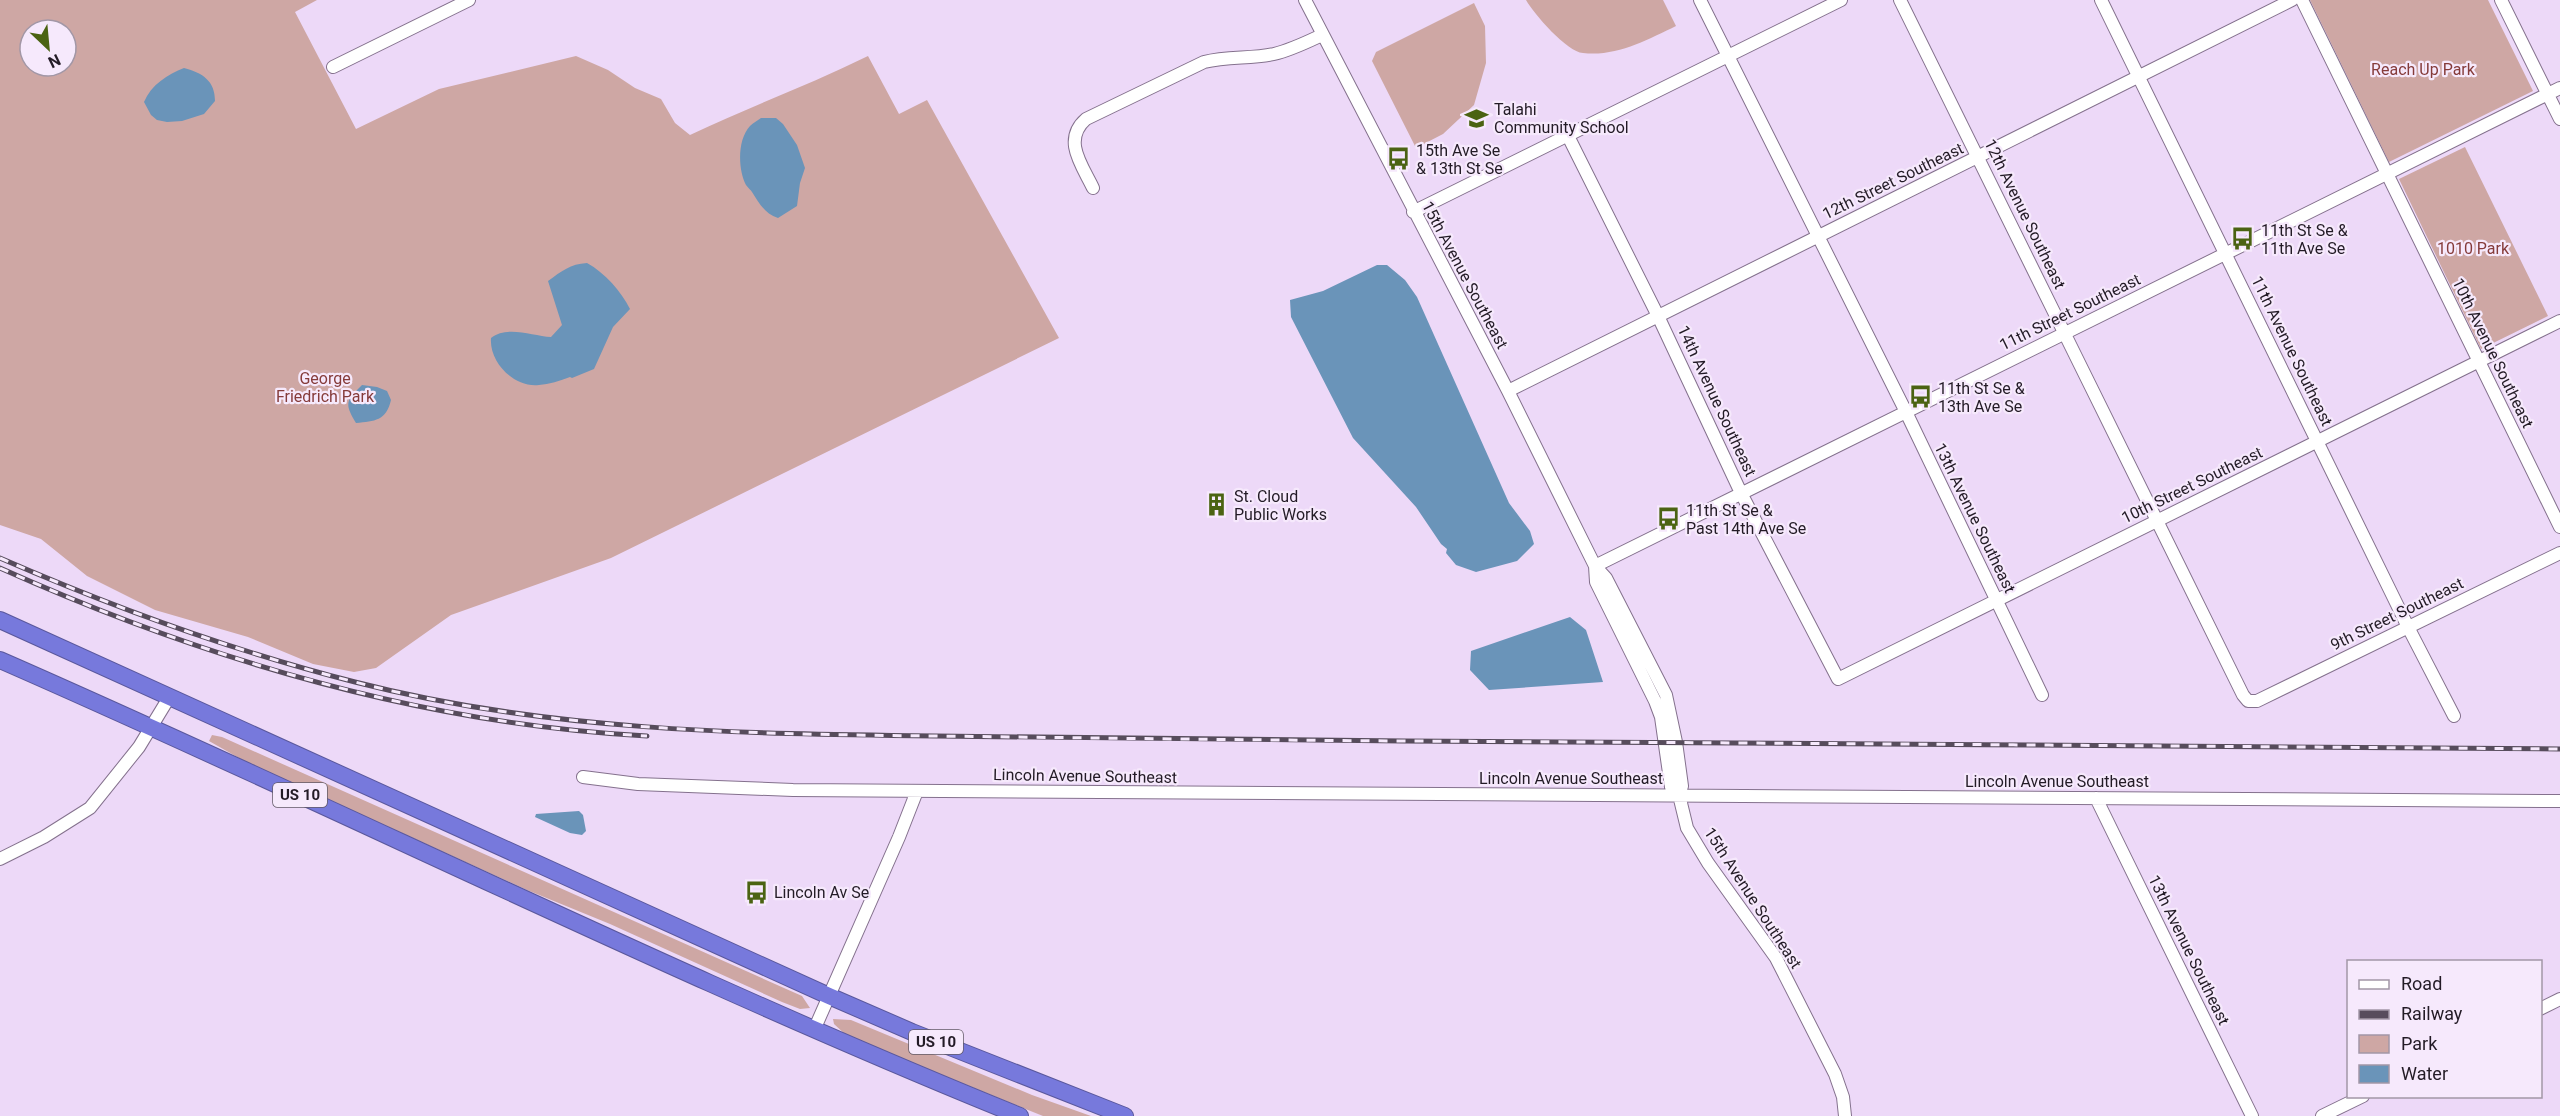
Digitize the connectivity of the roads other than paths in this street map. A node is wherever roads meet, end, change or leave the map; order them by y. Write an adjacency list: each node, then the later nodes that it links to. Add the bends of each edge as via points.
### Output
1 (469, 0): 12 (street)
2 (1305, 0): 10 (street, 15th Avenue Southeast)
3 (1700, 0): 11 (street, 13th Avenue Southeast)
4 (1841, 0): 11 (street)
5 (1900, 0): 18 (street, 12th Avenue Southeast)
6 (2101, 0): 13 (street, 11th Avenue Southeast)
7 (2292, 0): 13 (street, 12th Street Southeast)
8 (2302, 0): 19 (street, 10th Avenue Southeast)
9 (2501, 0): 15 (street)
10 (1322, 35): 20 (street, via 1272,54 1204,62 1086,119 1075,133 1074,146); 21 (street, 15th Avenue Southeast)
11 (1728, 56): 17 (street); 22 (street, 13th Avenue Southeast)
12 (333, 67)
13 (2139, 76): 18 (street, 12th Street Southeast); 23 (street, 11th Avenue Southeast)
14 (2560, 88): 15 (street, 11th Street Southeast)
15 (2548, 94): 16 (street); 19 (street, 11th Street Southeast)
16 (2560, 119)
17 (1568, 136): 21 (street); 24 (street, 14th Avenue Southeast)
18 (1978, 156): 22 (street, 12th Street Southeast); 26 (street, 12th Avenue Southeast)
19 (2386, 174): 23 (street, 11th Street Southeast); 27 (street, 10th Avenue Southeast)
20 (1094, 188)
21 (1413, 212): 28 (street, 15th Avenue Southeast)
22 (1819, 236): 24 (street, 12th Street Southeast); 29 (street, 13th Avenue Southeast)
23 (2226, 253): 26 (street, 11th Street Southeast); 30 (street, 11th Avenue Southeast)
24 (1659, 316): 28 (street, 12th Street Southeast); 31 (street, 14th Avenue Southeast)
25 (2560, 321): 27 (street, 10th Street Southeast)
26 (2065, 333): 29 (street, 11th Street Southeast); 32 (street, 12th Avenue Southeast)
27 (2478, 361): 30 (street, 10th Street Southeast); 33 (street, 10th Avenue Southeast)
28 (1508, 391): 35 (street, 15th Avenue Southeast)
29 (1906, 412): 31 (street, 11th Street Southeast); 36 (street, 13th Avenue Southeast)
30 (2317, 441): 32 (street, 10th Street Southeast); 38 (street, 11th Avenue Southeast)
31 (1742, 493): 35 (street, 11th Street Southeast); 40 (street, 14th Avenue Southeast)
32 (2156, 521): 36 (street, 10th Street Southeast); 43 (street, 12th Avenue Southeast)
33 (2560, 527)
34 (2560, 553): 38 (street, 9th Street Southeast)
35 (1595, 566): 48 (street, 15th Avenue Southeast, via 1596,582 1656,700 1671,787)
36 (1996, 600): 40 (street, 10th Street Southeast); 41 (street, 13th Avenue Southeast)
37 (0, 620): 42 (highway, US 10)
38 (2408, 627): 43 (street, 9th Street Southeast, via 2257,701); 44 (street, 11th Avenue Southeast)
39 (0, 660): 45 (highway, US 10)
40 (1838, 679)
41 (2042, 695)
42 (170, 696): 45 (street); 52 (highway, US 10)
43 (2248, 701)
44 (2454, 716)
45 (152, 726): 51 (street, via 90,808); 55 (highway, US 10)
46 (583, 777): 47 (street, Lincoln Avenue Southeast, via 728,789)
47 (916, 791): 48 (street, Lincoln Avenue Southeast); 52 (street)
48 (1679, 795): 49 (street, Lincoln Avenue Southeast); 59 (street, 15th Avenue Southeast, via 1687,828 1776,958 1835,1074)
49 (2096, 798): 50 (street, Lincoln Avenue Southeast); 60 (street, 13th Avenue Southeast)
50 (2560, 801)
51 (0, 859)
52 (829, 996): 55 (street); 58 (highway, US 10)
53 (2560, 999): 54 (street)
54 (2542, 1008)
55 (814, 1030): 57 (highway, US 10)
56 (2359, 1098): 61 (street)
57 (1020, 1116)
58 (1125, 1116)
59 (1845, 1116)
60 (2252, 1116)
61 (2322, 1116)

